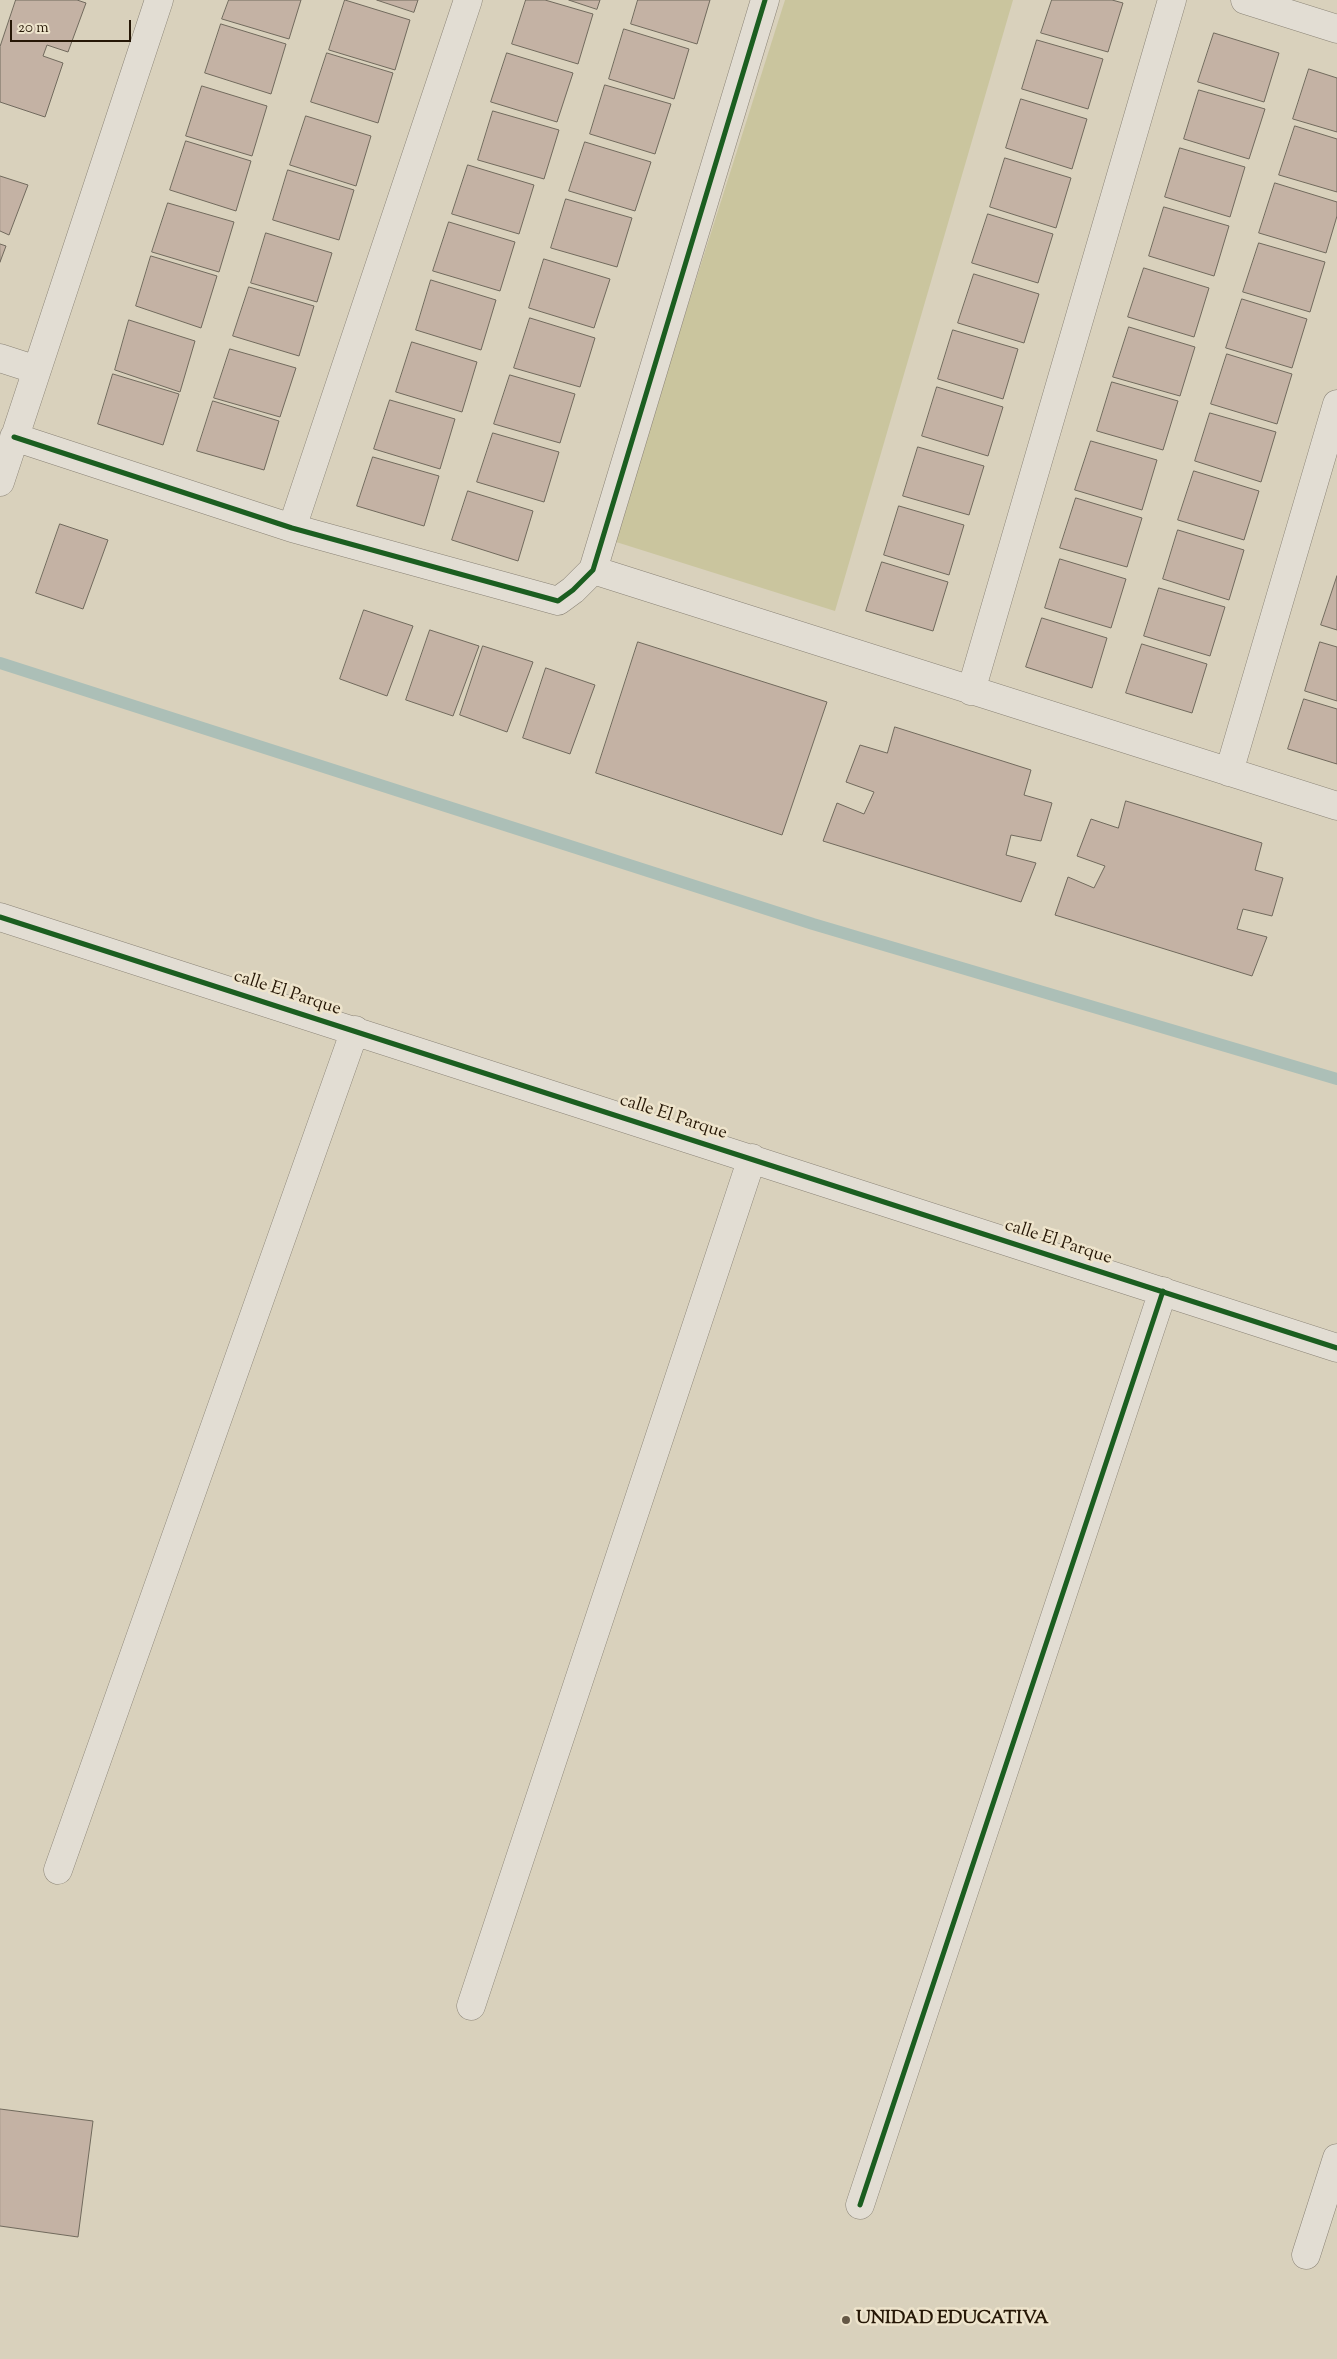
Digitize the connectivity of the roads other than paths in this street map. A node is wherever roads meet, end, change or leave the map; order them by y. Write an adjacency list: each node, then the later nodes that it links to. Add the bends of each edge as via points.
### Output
1 (159, 0): 8 (street)
2 (468, 0): 12 (street)
3 (765, 0): 13 (street)
4 (1172, 0): 14 (street)
5 (1245, 0): 6 (street)
6 (1337, 29)
7 (0, 358): 8 (street)
8 (37, 370): 10 (street)
9 (1337, 404): 15 (street)
10 (14, 437): 11 (street); 12 (street)
11 (0, 482)
12 (292, 528): 13 (street, via 558,601)
13 (593, 570): 14 (street)
14 (971, 691): 15 (street)
15 (1229, 772): 16 (street)
16 (1337, 806)
17 (0, 917): 18 (street, calle El Parque)
18 (354, 1030): 19 (street, calle El Parque); 22 (street)
19 (752, 1158): 20 (street, calle El Parque); 23 (street)
20 (1163, 1291): 21 (street, calle El Parque); 25 (street)
21 (1337, 1348)
22 (58, 1870)
23 (471, 2006)
24 (1337, 2158): 26 (street)
25 (860, 2205)
26 (1306, 2255)

